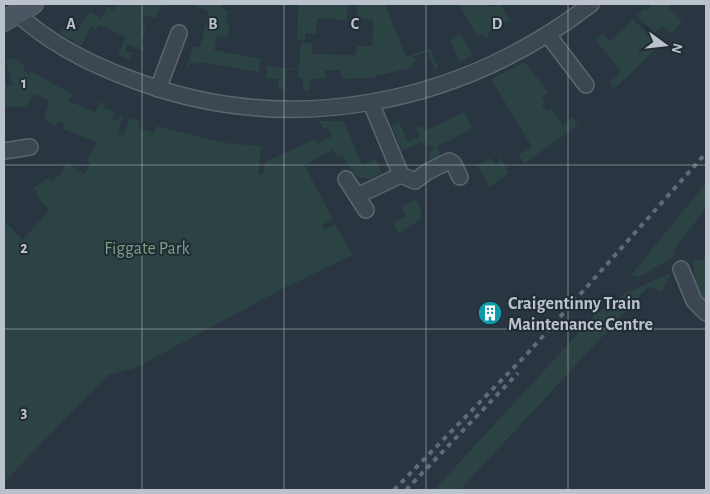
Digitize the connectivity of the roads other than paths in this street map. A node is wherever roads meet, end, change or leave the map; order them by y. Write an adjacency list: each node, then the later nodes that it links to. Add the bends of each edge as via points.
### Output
1 (591, 4): 4 (street)
2 (18, 13): 6 (street, via 57,44 104,68)
3 (179, 33): 6 (street)
4 (548, 35): 5 (street); 7 (street, via 463,78 399,98)
5 (586, 85)
6 (158, 89): 7 (street, via 206,101 250,107 327,108)
7 (371, 103): 10 (street)
8 (30, 147): 9 (street)
9 (4, 151)
10 (401, 176): 11 (street, via 415,181 449,161); 13 (street)
11 (460, 177)
12 (346, 178): 13 (street)
13 (357, 196): 14 (street)
14 (366, 210)
15 (681, 269): 16 (street, via 694,302)
16 (706, 312)

